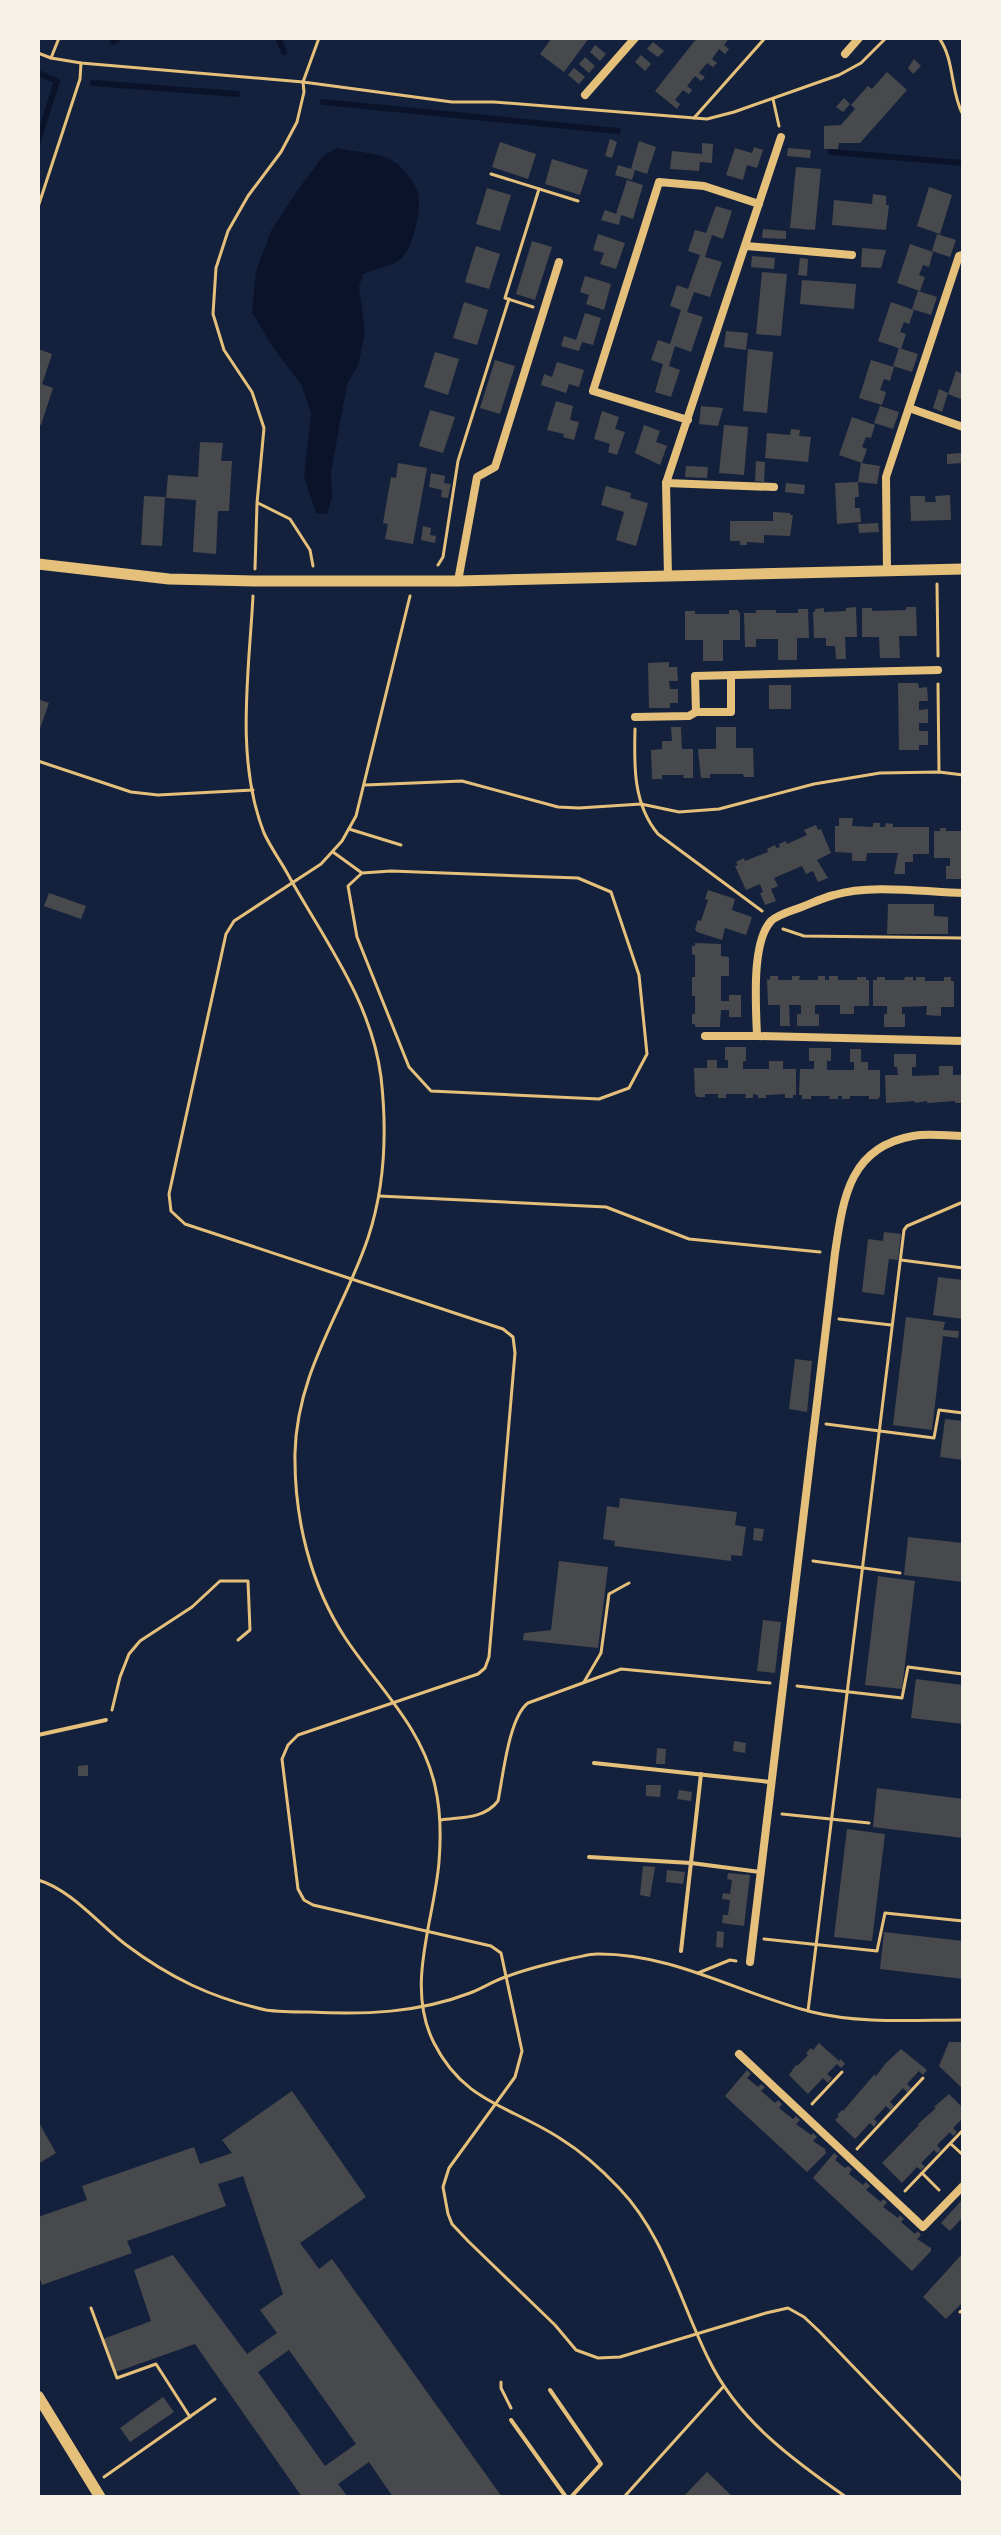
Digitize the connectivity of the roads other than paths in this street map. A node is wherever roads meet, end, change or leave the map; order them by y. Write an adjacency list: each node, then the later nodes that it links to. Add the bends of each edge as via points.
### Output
1 (635, 38): 4 (street)
2 (859, 38): 3 (street)
3 (845, 54)
4 (585, 95)
5 (781, 137): 6 (street)
6 (759, 204): 7 (street); 12 (street, via 704,186 659,182 593,391)
7 (746, 246): 8 (street); 12 (street)
8 (852, 255)
9 (963, 255): 11 (street)
10 (559, 262): 20 (street, via 495,467 477,477)
11 (909, 408): 13 (street); 18 (street, via 886,477)
12 (688, 420): 14 (street)
13 (963, 427)
14 (666, 483): 15 (street); 19 (street)
15 (774, 487)
16 (38, 564): 20 (street, via 169,579)
17 (963, 569): 18 (street)
18 (887, 570): 19 (street)
19 (668, 576): 20 (street)
20 (458, 581)
21 (938, 670): 22 (street)
22 (731, 675): 23 (street, via 731,712); 23 (street, via 695,676)
23 (696, 712): 24 (street)
24 (635, 717)
25 (963, 893): 27 (street, via 846,892 772,920 758,959)
26 (705, 1036): 27 (street)
27 (757, 1036): 28 (street)
28 (963, 1041)
29 (963, 1136): 34 (street, via 916,1135 893,1141 873,1152 848,1185 835,1253)
30 (106, 1720): 31 (lane)
31 (38, 1735)
32 (594, 1763): 33 (lane)
33 (701, 1774): 34 (lane); 36 (lane)
34 (770, 1782): 37 (street)
35 (589, 1857): 36 (lane)
36 (691, 1863): 37 (lane); 38 (lane)
37 (760, 1872): 39 (street)
38 (681, 1951)
39 (750, 1962)
40 (739, 2054): 41 (street, via 923,2227)
41 (963, 2186)
42 (550, 2390): 46 (lane, via 601,2464)
43 (38, 2396): 45 (street)
44 (511, 2420): 46 (lane)
45 (100, 2497)
46 (568, 2497)

